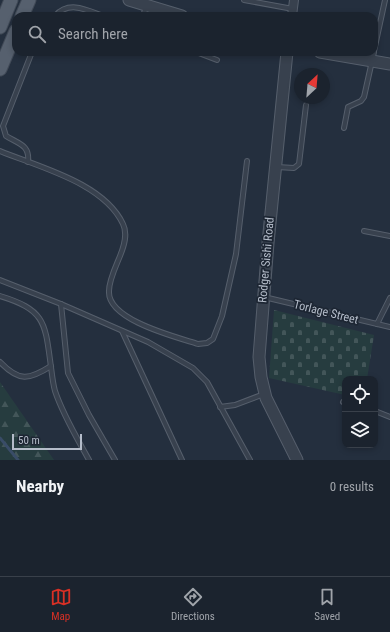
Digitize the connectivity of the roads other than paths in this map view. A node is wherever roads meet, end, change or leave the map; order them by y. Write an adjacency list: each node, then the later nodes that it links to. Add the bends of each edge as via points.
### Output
1 (10, 0): 12 (main road)
2 (29, 0): 8 (main road)
3 (129, 0): 7 (street)
4 (244, 0): 11 (lane)
5 (294, 0): 11 (street)
6 (385, 0): 13 (lane)
7 (145, 11)
8 (24, 12)
9 (61, 12): 10 (lane, via 69,7 80,7)
10 (93, 12)
11 (292, 12)
12 (0, 27)
13 (378, 32)
14 (12, 40): 22 (main road)
15 (30, 56): 27 (lane, via 3,126 6,136 26,148 29,154)
16 (206, 56): 20 (lane)
17 (286, 56): 28 (street, Rodger Sishi Road)
18 (373, 56): 24 (lane, via 364,97 348,107)
19 (375, 56): 21 (street)
20 (217, 60)
21 (390, 64)
22 (0, 69)
23 (306, 105): 28 (lane, via 298,164 294,168)
24 (344, 128)
25 (0, 151): 27 (lane)
26 (247, 161): 27 (lane, via 236,254 222,316 213,339 198,344 138,323 115,307 108,290 124,245 124,225 121,220 94,191)
27 (28, 162)
28 (275, 167): 33 (street, Rodger Sishi Road)
29 (364, 231): 30 (lane)
30 (390, 236)
31 (0, 280): 35 (lane)
32 (0, 296): 40 (lane, via 26,305 43,322)
33 (263, 296): 36 (lane, Torlage Street); 41 (street, Rodger Sishi Road, via 259,357)
34 (390, 298): 36 (lane)
35 (61, 304): 38 (lane); 46 (lane, via 68,373)
36 (377, 324): 37 (lane, Torlage Street)
37 (390, 327)
38 (122, 330): 42 (lane, via 193,368 207,382); 47 (lane)
39 (0, 362): 40 (lane, via 7,370 23,377 31,377)
40 (51, 366): 45 (lane, via 54,390)
41 (265, 394): 42 (lane, via 235,406); 49 (street, Rodger Sishi Road)
42 (220, 407): 48 (lane)
43 (378, 413): 44 (lane)
44 (390, 417)
45 (89, 460)
46 (115, 460)
47 (182, 460)
48 (250, 460)
49 (297, 460)

